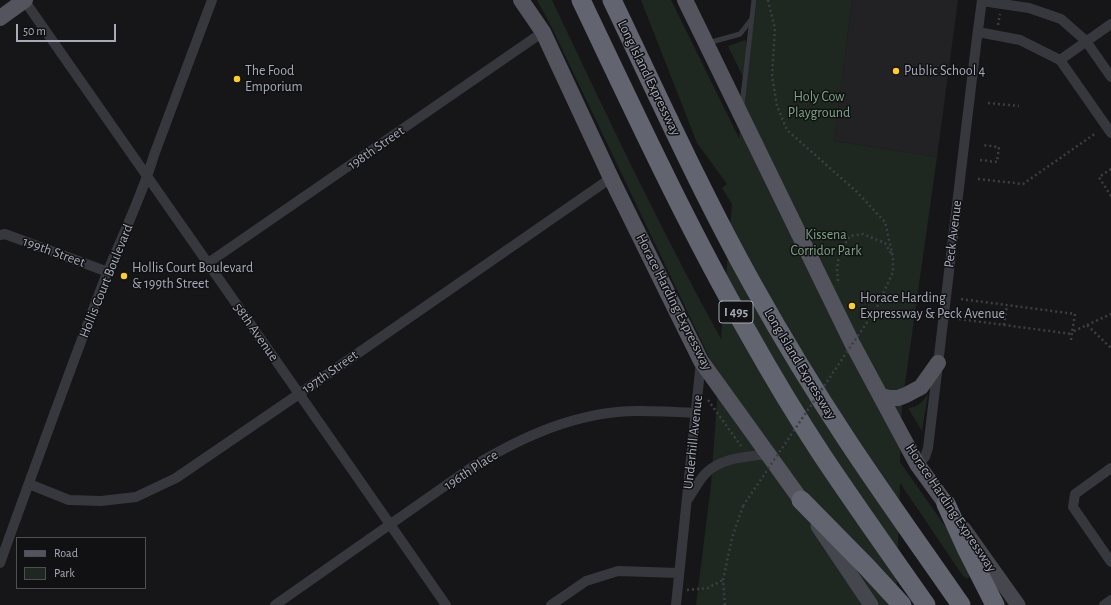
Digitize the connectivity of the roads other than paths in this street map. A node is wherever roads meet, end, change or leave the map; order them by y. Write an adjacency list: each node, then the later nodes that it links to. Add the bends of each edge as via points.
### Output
1 (24, 0): 9 (main road); 20 (street, 58th Avenue)
2 (521, 0): 12 (main road, Horace Harding Expressway)
3 (580, 0): 48 (highway, Long Island Expressway / I 495, via 677,200 754,343 822,455)
4 (612, 0): 49 (highway, Long Island Expressway / I 495, via 704,191 768,310 847,441)
5 (685, 0): 15 (main road, Horace Harding Expressway)
6 (754, 0): 10 (lane)
7 (982, 0): 13 (street, Peck Avenue); 14 (street, via 1029,8 1061,19)
8 (210, 1): 20 (street, Hollis Court Boulevard)
9 (0, 18)
10 (752, 19): 15 (lane, via 740,34); 18 (lane)
11 (1111, 24): 14 (street)
12 (543, 32): 21 (main road, Horace Harding Expressway); 23 (street, 198th Street)
13 (978, 32): 16 (street, via 1020,40); 26 (street, Peck Avenue)
14 (1086, 42): 16 (street); 17 (street)
15 (707, 43): 18 (main road, Horace Harding Expressway)
16 (1060, 60): 19 (street)
17 (1111, 77)
18 (741, 114): 28 (main road, Horace Harding Expressway, via 852,343)
19 (1111, 133)
20 (148, 176): 23 (street, 58th Avenue); 24 (street, Hollis Court Boulevard)
21 (611, 178): 25 (main road, Horace Harding Expressway); 27 (street, 197th Street)
22 (0, 235): 24 (street, 199th Street, via 5,234)
23 (208, 263): 27 (street, 58th Avenue)
24 (108, 272): 33 (street, Hollis Court Boulevard)
25 (701, 361): 29 (street, Underhill Avenue); 30 (main road, Horace Harding Expressway)
26 (938, 363): 28 (main road, via 921,387 898,398); 31 (street, Peck Avenue, via 928,448 925,457)
27 (299, 394): 33 (street, 197th Street, via 176,478 136,497 101,501 69,500); 37 (street, 58th Avenue)
28 (881, 396): 31 (main road, Horace Harding Expressway)
29 (696, 413): 34 (street, Underhill Avenue); 37 (street, 196th Place, via 640,410 586,417 557,425 498,451)
30 (768, 454): 34 (street, Underhill Avenue, via 723,461 703,477); 35 (main road, Horace Harding Expressway)
31 (917, 464): 36 (main road, Horace Harding Expressway)
32 (1111, 468): 38 (street, via 1075,494 1073,507)
33 (29, 484): 39 (street, Hollis Court Boulevard)
34 (687, 500): 40 (street, Underhill Avenue)
35 (801, 500): 46 (main road, Horace Harding Expressway); 47 (highway)
36 (946, 504): 50 (highway); 51 (main road, Horace Harding Expressway)
37 (390, 524): 42 (street, 196th Place); 43 (street, 58th Avenue)
38 (1111, 562)
39 (0, 563)
40 (679, 573): 44 (street, via 618,571 586,581); 45 (street, Underhill Avenue)
41 (1111, 600): 52 (street)
42 (275, 605)
43 (446, 605)
44 (552, 605)
45 (676, 605)
46 (872, 605)
47 (902, 605)
48 (926, 605)
49 (961, 605)
50 (995, 605)
51 (1018, 605)
52 (1104, 605)

